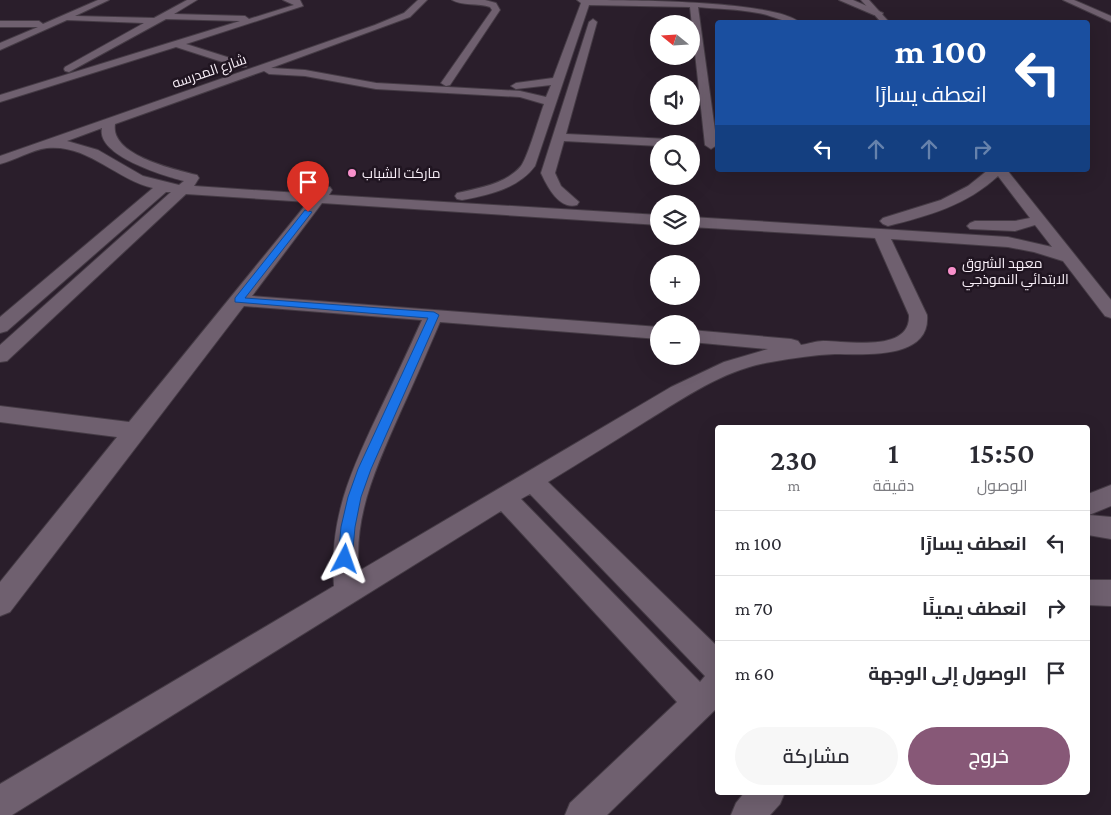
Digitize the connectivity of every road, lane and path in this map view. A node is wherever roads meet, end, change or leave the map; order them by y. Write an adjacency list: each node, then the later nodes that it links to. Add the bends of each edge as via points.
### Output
1 (93, 0): 22 (street)
2 (105, 0): 15 (street)
3 (192, 0): 16 (street)
4 (287, 0): 17 (street, via 298,2 299,6)
5 (423, 0): 27 (street, شارع المدرسه, via 412,11 390,23)
6 (456, 0): 32 (street, via 487,3 496,10)
7 (844, 0): 14 (street)
8 (865, 0): 14 (street)
9 (1067, 0): 18 (street)
10 (584, 1): 11 (street); 31 (street)
11 (599, 1): 13 (street); 37 (street)
12 (398, 6): 28 (street, شارع المدرسه, via 367,22)
13 (694, 6): 19 (street, via 768,11); 41 (street)
14 (878, 13): 20 (street)
15 (64, 18): 16 (street); 26 (street)
16 (160, 18): 17 (street); 33 (street)
17 (262, 19): 25 (street)
18 (1111, 19)
19 (792, 20)
20 (883, 20)
21 (2, 24): 22 (street); 23 (street)
22 (40, 24): 23 (street)
23 (26, 30): 24 (street)
24 (0, 41)
25 (178, 45): 30 (street); 33 (street)
26 (0, 47)
27 (316, 50): 29 (street, شارع المدرسه); 32 (street, via 312,58 314,62 329,68 379,79)
28 (281, 51): 29 (street); 30 (street, شارع المدرسه)
29 (297, 56): 30 (street, شارع المدرسه)
30 (246, 69): 35 (street, via 292,71 376,86 520,94); 36 (street, شارع المدرسه)
31 (558, 80): 32 (street, via 513,86); 35 (street)
32 (446, 83)
33 (27, 91): 34 (street)
34 (0, 99)
35 (551, 102): 42 (street)
36 (105, 117): 40 (street, شارع المدرسه); 47 (street, via 105,132 121,150)
37 (558, 137): 38 (street); 43 (street)
38 (650, 142)
39 (700, 144): 41 (street)
40 (43, 145): 44 (street, شارع المدرسه); 48 (street, via 64,143 79,146 138,179)
41 (714, 145)
42 (532, 158): 43 (street); 50 (street, via 521,174 510,181)
43 (552, 159): 51 (street, via 548,173 550,181)
44 (0, 160)
45 (994, 172): 57 (street, via 973,189 949,202)
46 (1002, 172): 55 (street)
47 (189, 184): 48 (street); 49 (street); 66 (street)
48 (163, 187): 62 (street)
49 (323, 193): 50 (street); 54 (street); 59 (street)
50 (462, 196): 51 (street)
51 (572, 202): 52 (street)
52 (650, 206)
53 (700, 210): 57 (street)
54 (650, 219)
55 (1039, 220): 57 (street, via 1000,227); 58 (street)
56 (700, 222): 57 (street)
57 (884, 228): 58 (street, via 1008,242); 65 (street, via 918,315 918,326 913,336 884,348)
58 (1069, 258): 60 (street)
59 (238, 300): 61 (street); 68 (street)
60 (1111, 312)
61 (434, 315): 63 (street); 75 (street, via 354,497 345,559)
62 (0, 327)
63 (650, 332)
64 (700, 337): 65 (street)
65 (835, 348): 69 (street, via 778,354 725,368 678,392)
66 (0, 356)
67 (0, 414): 68 (street)
68 (135, 431): 78 (street)
69 (532, 481): 71 (street); 79 (street)
70 (1111, 495): 72 (street)
71 (504, 498): 75 (street); 80 (street)
72 (1090, 504)
73 (1090, 525): 74 (street)
74 (1111, 528)
75 (348, 592): 82 (street)
76 (1090, 593): 77 (street)
77 (1111, 593)
78 (0, 603)
79 (715, 665)
80 (708, 694): 83 (street)
81 (765, 795): 84 (street)
82 (0, 803)
83 (582, 815)
84 (748, 815)

